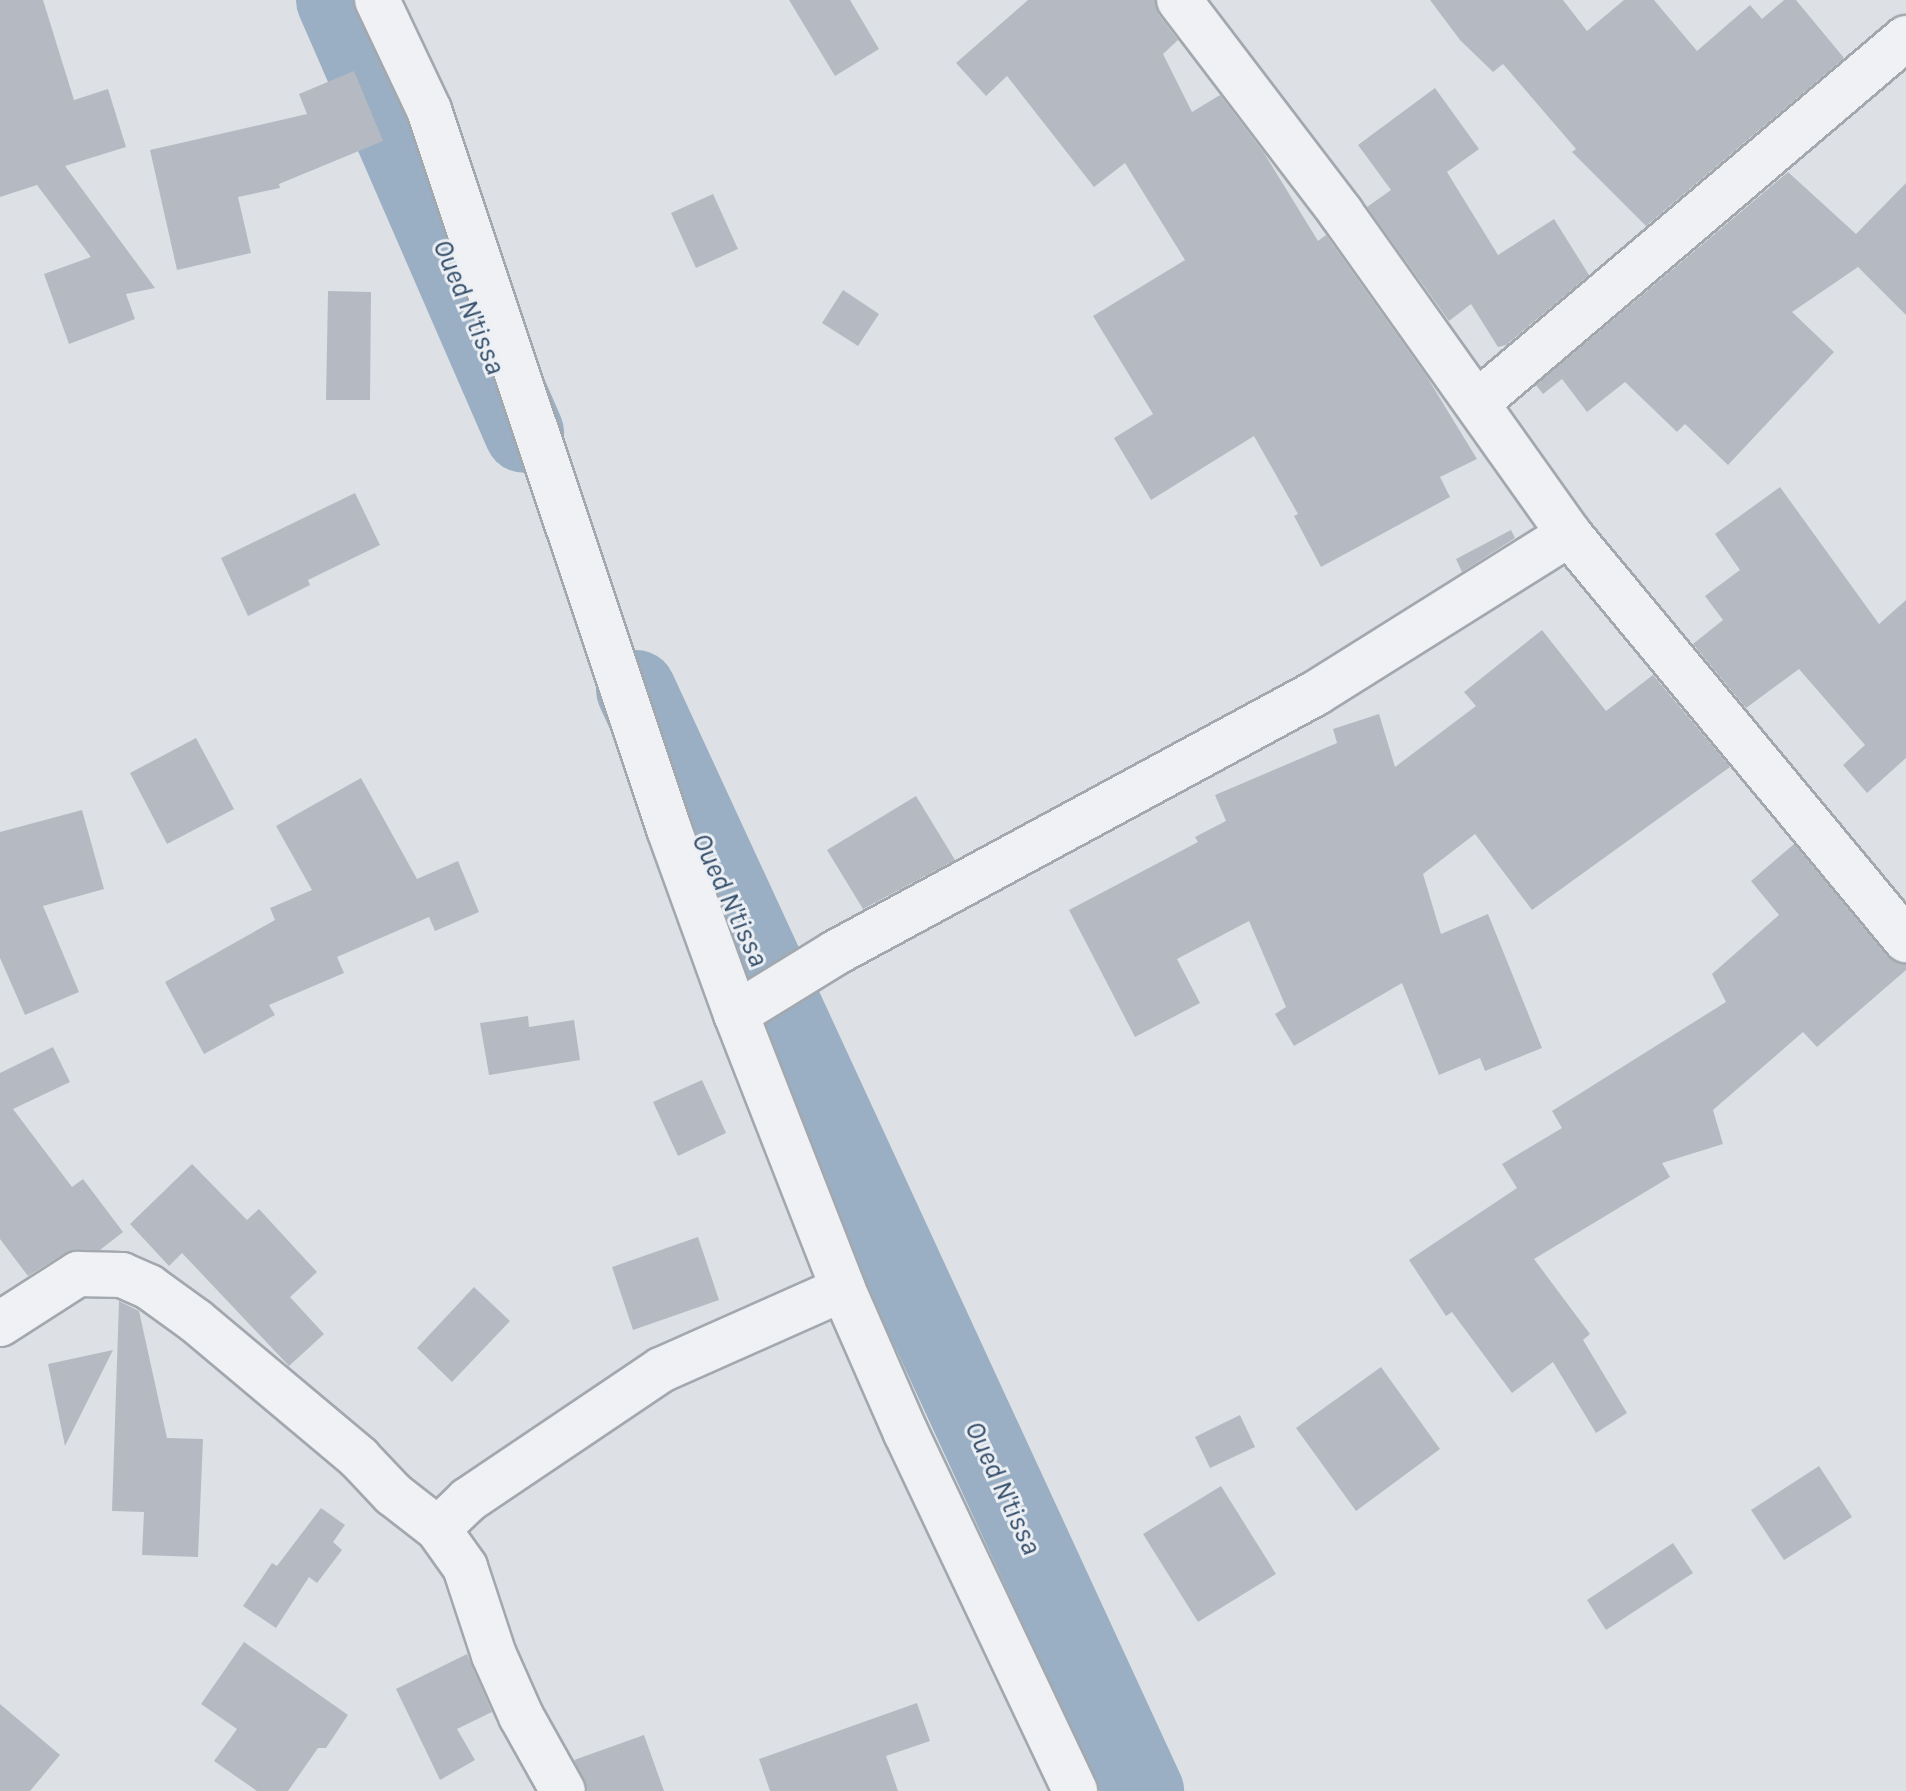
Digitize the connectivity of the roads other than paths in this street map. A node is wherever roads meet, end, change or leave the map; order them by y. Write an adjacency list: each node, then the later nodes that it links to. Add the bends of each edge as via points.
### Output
1 (377, 0): 7 (street, via 429,110)
2 (1179, 0): 4 (street)
3 (1906, 38): 4 (street)
4 (1478, 402): 5 (street)
5 (1569, 534): 6 (street); 7 (street, via 1316,693 835,953)
6 (1906, 940)
7 (736, 1014): 8 (street)
8 (843, 1289): 10 (street, via 661,1370 468,1500); 12 (street)
9 (0, 1324): 10 (street, via 78,1274 122,1275 136,1281 196,1321)
10 (438, 1529): 11 (street, via 465,1567 494,1655)
11 (563, 1791)
12 (1075, 1791)

